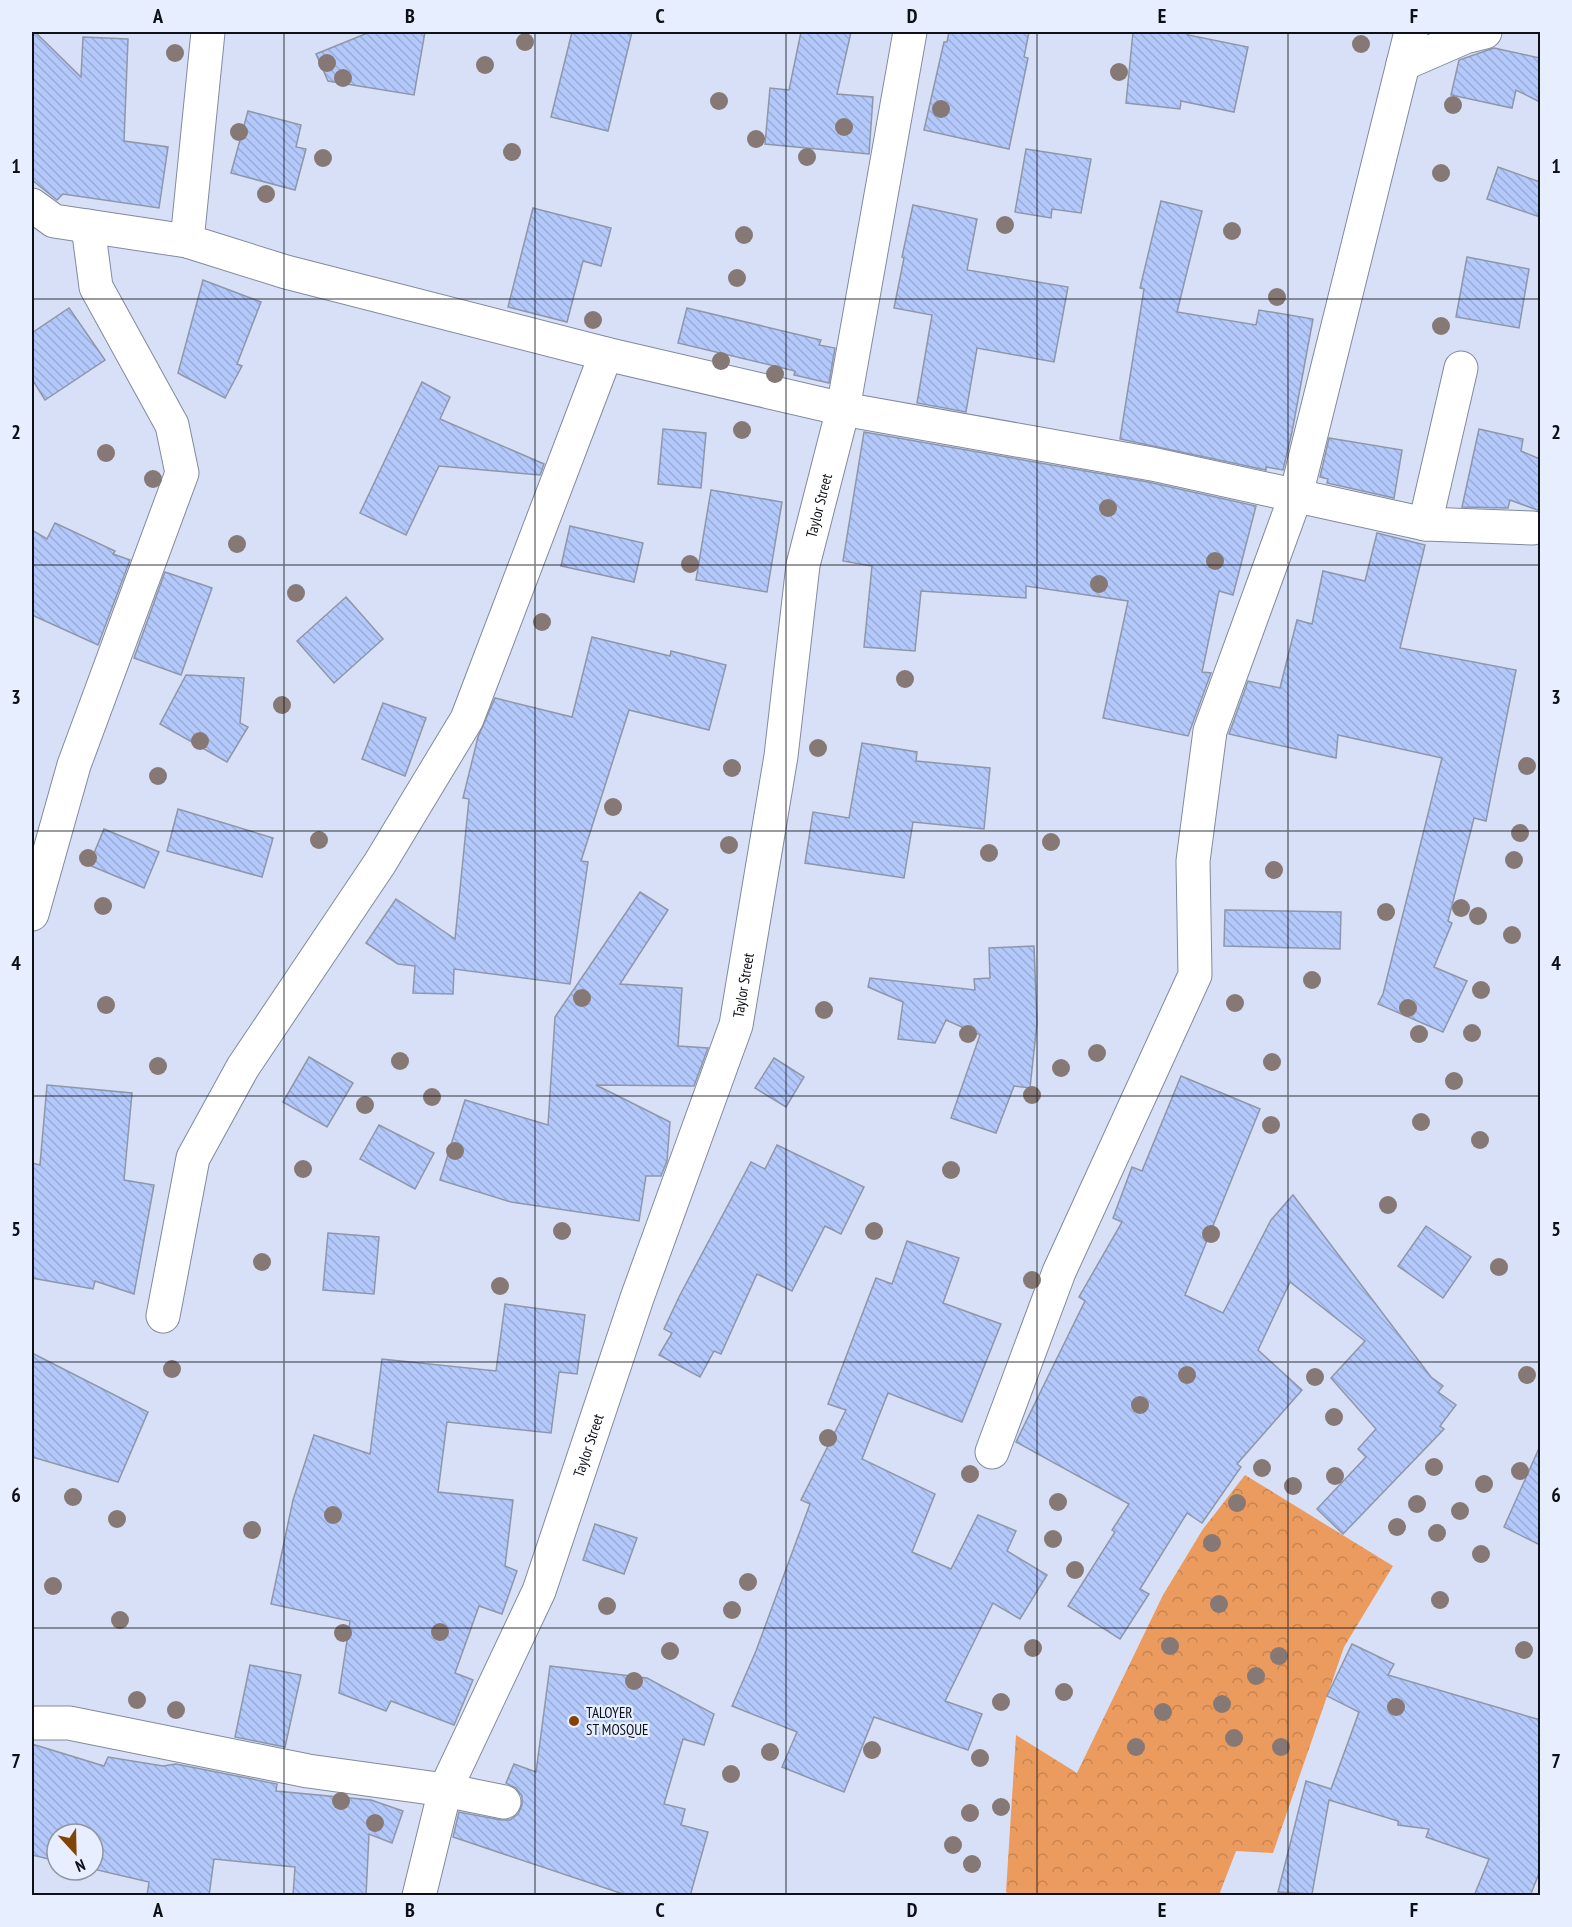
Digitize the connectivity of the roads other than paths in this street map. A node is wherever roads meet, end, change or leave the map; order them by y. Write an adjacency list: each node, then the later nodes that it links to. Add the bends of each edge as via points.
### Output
1 (208, 32): 8 (street)
2 (910, 32): 11 (street, Taylor Street)
3 (1411, 32): 5 (street)
4 (1485, 32): 5 (street)
5 (1403, 64): 12 (street)
6 (32, 205): 7 (street, via 54,221)
7 (88, 226): 8 (street); 15 (street, via 96,287 172,425 182,473 74,765)
8 (187, 241): 9 (street, via 286,272)
9 (606, 354): 11 (street); 16 (street, via 467,719 380,863 243,1067 193,1158)
10 (1461, 368): 13 (street)
11 (843, 409): 12 (street, via 1152,464); 19 (street, Taylor Street, via 802,566 781,756 736,1025 637,1298 539,1591)
12 (1296, 495): 13 (street); 17 (street, via 1210,731 1193,861 1195,975 1059,1272)
13 (1425, 524): 14 (street)
14 (1533, 528)
15 (32, 914)
16 (163, 1316)
17 (993, 1452)
18 (32, 1723): 19 (street, via 69,1723 308,1771)
19 (445, 1790): 20 (street); 21 (street, Taylor Street)
20 (504, 1802)
21 (419, 1896)

